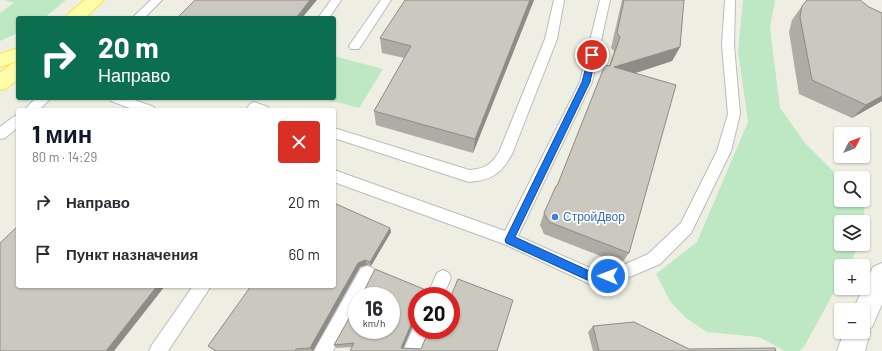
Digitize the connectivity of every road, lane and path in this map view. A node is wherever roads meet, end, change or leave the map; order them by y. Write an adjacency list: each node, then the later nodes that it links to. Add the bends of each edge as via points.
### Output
1 (96, 0): 8 (main road)
2 (157, 0): 9 (lane)
3 (336, 0): 10 (lane)
4 (386, 0): 11 (lane)
5 (559, 0): 22 (lane, via 552,39 504,154 498,166 485,175 469,176)
6 (605, 0): 24 (lane, via 586,82)
7 (730, 0): 24 (lane, via 728,45 734,114 724,151 686,228 654,259 620,274 596,279)
8 (76, 16)
9 (139, 16)
10 (324, 16)
11 (355, 46)
12 (16, 55): 13 (main road)
13 (0, 62)
14 (16, 71): 15 (main road)
15 (0, 83)
16 (42, 100): 18 (lane)
17 (138, 101): 19 (lane)
18 (32, 108)
19 (147, 108)
20 (16, 122): 21 (lane)
21 (0, 134)
22 (336, 134)
23 (336, 177): 24 (lane)
24 (510, 240)
25 (366, 273): 34 (lane)
26 (882, 275): 30 (street)
27 (443, 278): 28 (lane)
28 (440, 287)
29 (202, 288): 33 (lane)
30 (870, 303)
31 (417, 339): 35 (lane)
32 (855, 339): 36 (street)
33 (158, 351)
34 (323, 351)
35 (412, 351)
36 (851, 351)

